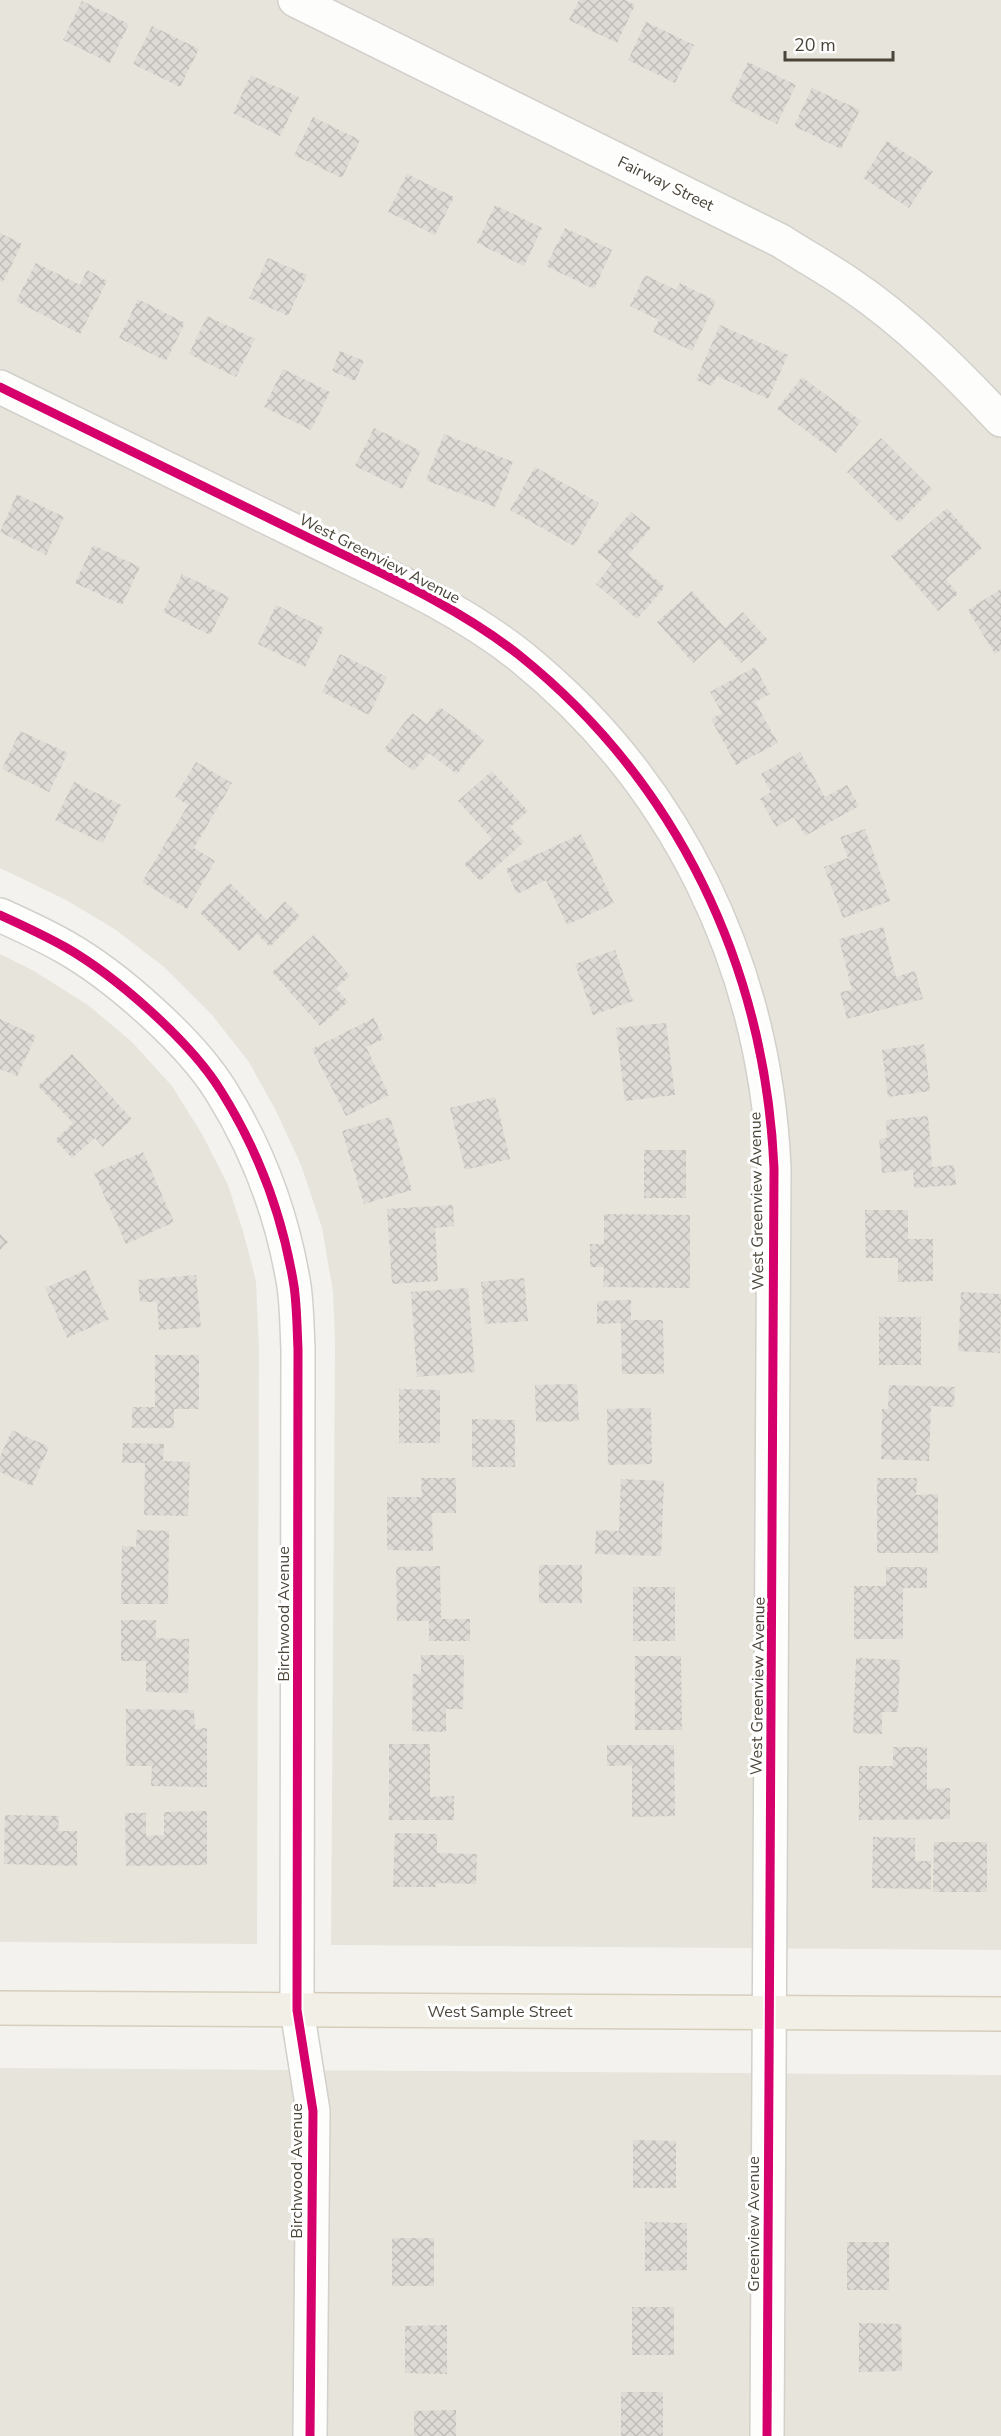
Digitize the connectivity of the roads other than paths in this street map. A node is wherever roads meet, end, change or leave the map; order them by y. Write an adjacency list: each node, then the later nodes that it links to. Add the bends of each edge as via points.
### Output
1 (295, 0): 3 (street, Fairway Street, via 781,241 852,285 905,327 954,370)
2 (0, 387): 7 (street, West Greenview Avenue, via 431,598 517,654 566,696 621,757 665,818 703,883 749,1000 771,1118 773,1575)
3 (1001, 420)
4 (0, 915): 6 (street, Birchwood Avenue, via 66,947 110,977 185,1047 220,1090 246,1138 267,1182 284,1240 294,1287 298,1349)
5 (0, 2008): 6 (main road, West Sample Street)
6 (297, 2010): 7 (main road, West Sample Street); 9 (street, Birchwood Avenue, via 313,2111)
7 (768, 2012): 8 (main road, West Sample Street); 10 (street, Greenview Avenue)
8 (1001, 2014)
9 (310, 2436)
10 (767, 2436)

